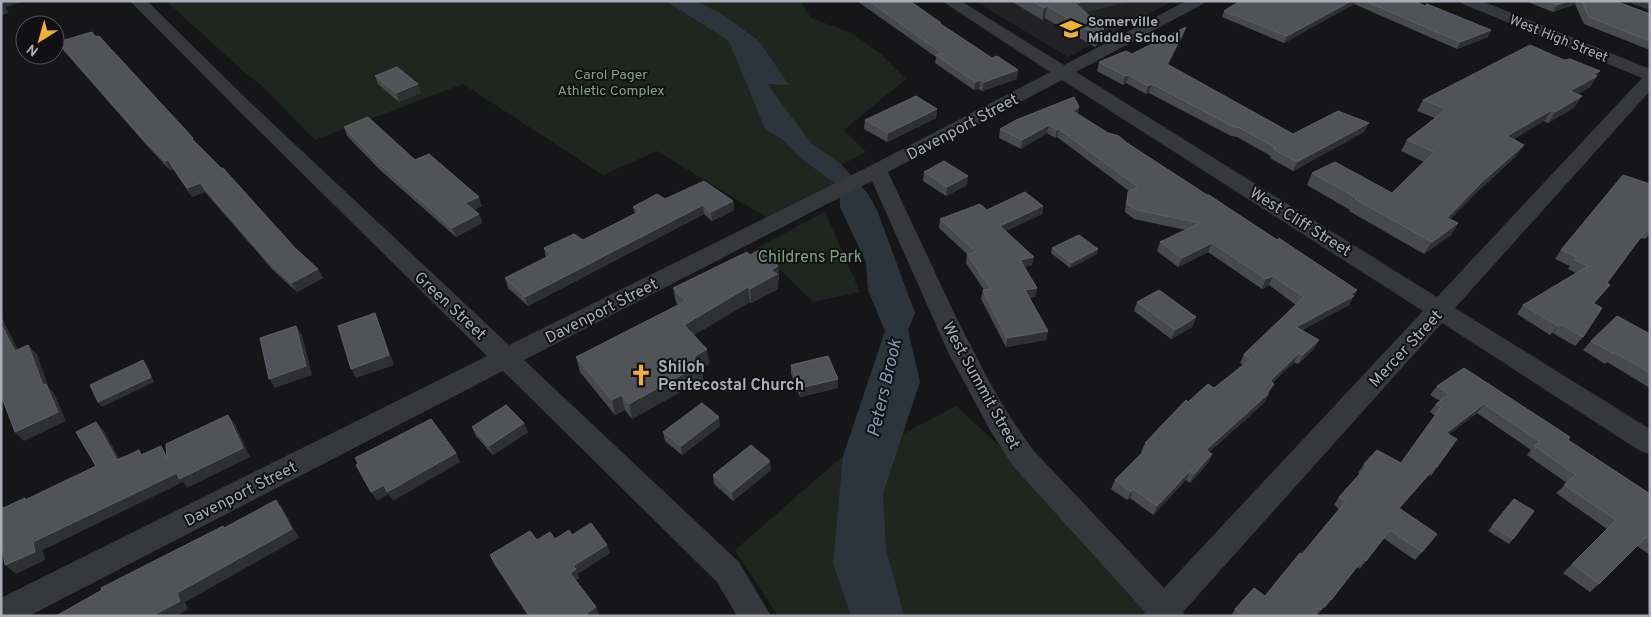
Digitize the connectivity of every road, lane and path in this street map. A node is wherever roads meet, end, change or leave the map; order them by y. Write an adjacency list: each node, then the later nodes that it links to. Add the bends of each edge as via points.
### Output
1 (138, 1): 12 (street, Green Street)
2 (950, 1): 7 (street, West Cliff Street)
3 (1198, 1): 7 (street, Davenport Street)
4 (1468, 1): 8 (street, West High Street)
5 (1638, 1): 6 (street)
6 (1650, 5)
7 (1064, 72): 10 (street, Davenport Street); 11 (street, West Cliff Street)
8 (1650, 75)
9 (1650, 80): 11 (street, Mercer Street)
10 (870, 174): 12 (street, Davenport Street); 15 (street, West Summit Street, via 1007,435 1023,458)
11 (1440, 310): 13 (street, West Cliff Street); 15 (street, Mercer Street)
12 (507, 358): 14 (street, Davenport Street); 16 (street, Green Street, via 728,572)
13 (1650, 443)
14 (1, 614)
15 (1164, 614)
16 (755, 616)

